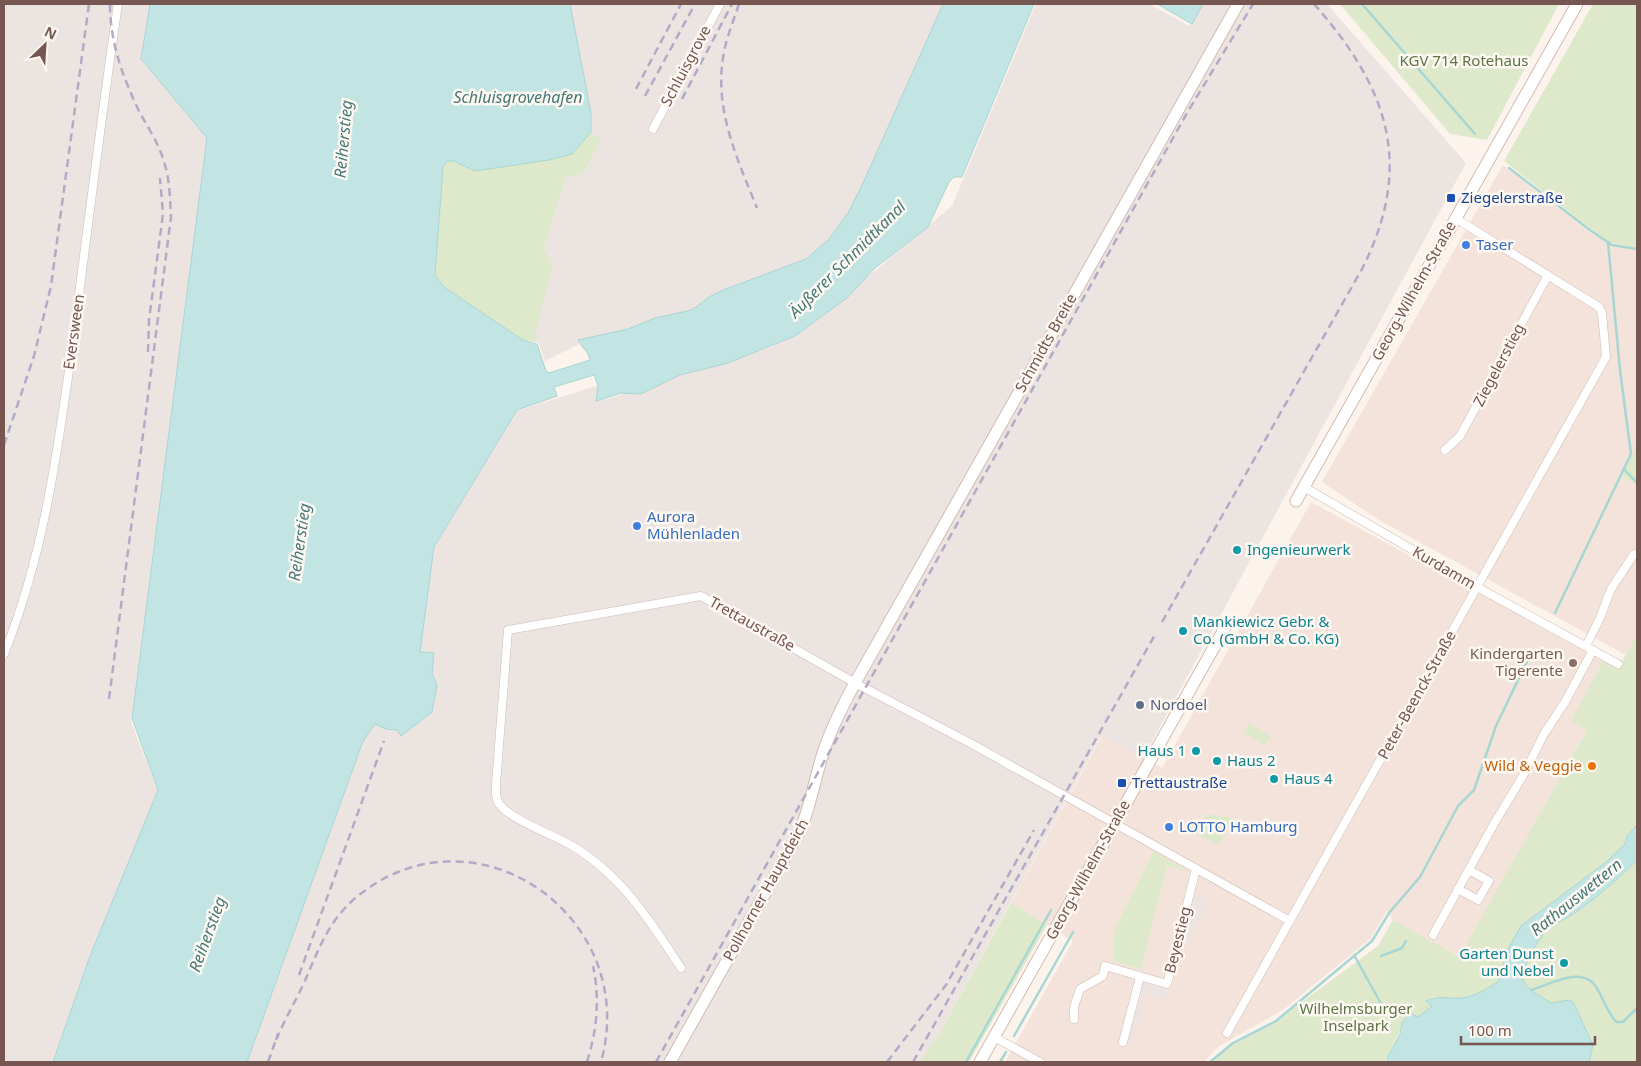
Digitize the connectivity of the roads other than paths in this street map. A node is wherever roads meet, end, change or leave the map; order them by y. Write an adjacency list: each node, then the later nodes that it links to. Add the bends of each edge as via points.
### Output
1 (118, 4): 15 (street, Eversween, via 60,443 40,544 27,592)
2 (720, 4): 5 (street, Schluisgrove)
3 (1238, 4): 17 (main road, Schmidts Breite)
4 (1577, 4): 6 (main road, Georg-Wilhelm-Straße)
5 (653, 129)
6 (1455, 218): 7 (street); 9 (main road, Georg-Wilhelm-Straße)
7 (1548, 275): 8 (street, Ziegelerstieg, via 1460,436); 12 (street, Peter-Beenck-Straße, via 1599,307 1606,357)
8 (1444, 450)
9 (1304, 487): 10 (main road, Georg-Wilhelm-Straße); 12 (street, Kurdamm)
10 (1296, 501)
11 (1637, 554): 14 (street, via 1611,589)
12 (1477, 587): 14 (street, Kurdamm); 22 (street, Peter-Beenck-Straße)
13 (1226, 626): 18 (main road, Georg-Wilhelm-Straße)
14 (1589, 648): 16 (street, Kurdamm); 20 (street, via 1565,702)
15 (4, 654)
16 (1618, 664)
17 (855, 683): 18 (street, Trettaustraße); 24 (street, Trettaustraße, via 701,596 508,630 496,784 498,802 507,812 574,847 612,877 649,920); 30 (main road, Pollhorner Hauptdeich, via 823,751 800,832)
18 (1115, 823): 19 (street, Trettaustraße); 28 (main road, Georg-Wilhelm-Straße)
19 (1196, 869): 22 (street, Trettaustraße); 25 (street, Beyestieg, via 1167,984)
20 (1469, 870): 21 (street); 21 (street, via 1489,881 1478,900)
21 (1458, 889): 23 (street)
22 (1290, 921): 27 (street, Peter-Beenck-Straße)
23 (1433, 935)
24 (682, 968)
25 (1140, 976): 26 (street, Beyestieg, via 1105,966 1102,976 1080,988); 29 (street, Beyestieg)
26 (1074, 1019)
27 (1227, 1033)
28 (994, 1037): 31 (main road, Georg-Wilhelm-Straße); 32 (street)
29 (1123, 1042)
30 (670, 1062)
31 (980, 1062)
32 (1040, 1062)

